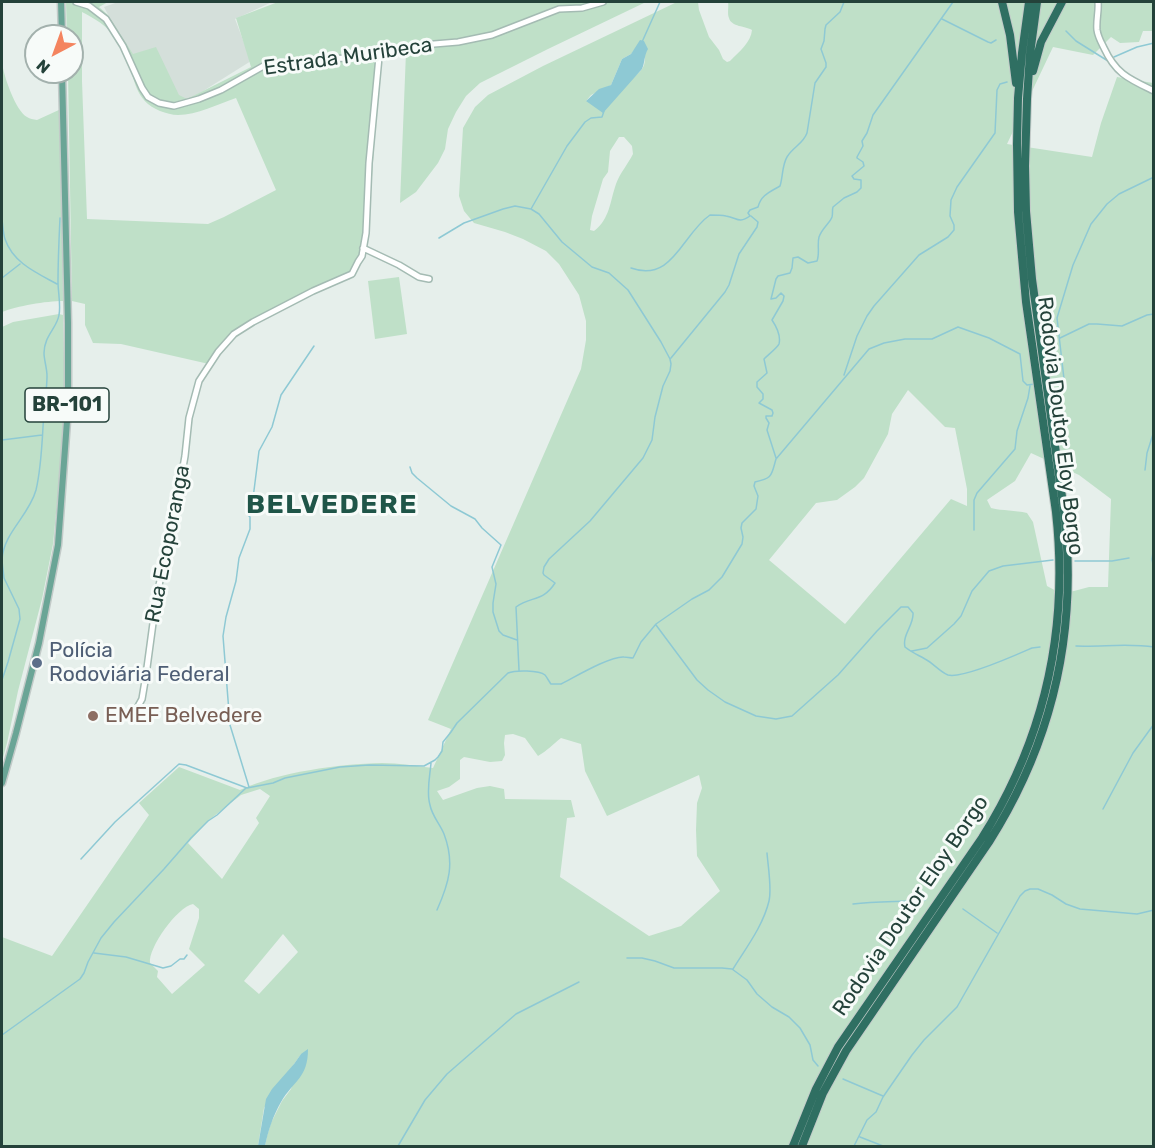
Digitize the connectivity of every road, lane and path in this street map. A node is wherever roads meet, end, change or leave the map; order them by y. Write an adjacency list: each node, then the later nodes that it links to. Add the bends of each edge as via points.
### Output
1 (61, 2): 9 (main road)
2 (76, 2): 10 (street, Estrada Muribeca, via 106,19 148,97 165,105 186,103 221,90 267,64)
3 (603, 2): 10 (street, Estrada Muribeca, via 582,9 552,11 492,35)
4 (1002, 2): 13 (highway)
5 (1029, 2): 13 (highway, Rodovia Doutor Eloy Borgo, via 1022,53)
6 (1037, 2): 13 (highway, Rodovia Doutor Eloy Borgo)
7 (1062, 2): 13 (highway, via 1041,42)
8 (1098, 2): 12 (street, via 1097,34 1117,70)
9 (62, 24)
10 (379, 57): 14 (street)
11 (62, 84): 17 (main road, BR-101, via 68,323 64,473 58,545)
12 (1154, 91)
13 (1023, 99): 20 (highway, Rodovia Doutor Eloy Borgo, via 1017,189 1021,257 1059,546 1059,614 1048,682 1029,747 1000,809 838,1047); 21 (highway, Rodovia Doutor Eloy Borgo, via 1029,256 1068,546 1067,615 1056,684 1036,750 1007,813 850,1044)
14 (363, 249): 15 (street); 16 (street, Rua Ecoporanga, via 352,274 234,334 200,381 189,418 142,699)
15 (429, 279)
16 (137, 708)
17 (16, 733): 18 (main road); 19 (main road, BR-101)
18 (2, 771)
19 (2, 783)
20 (793, 1146)
21 (802, 1146)

